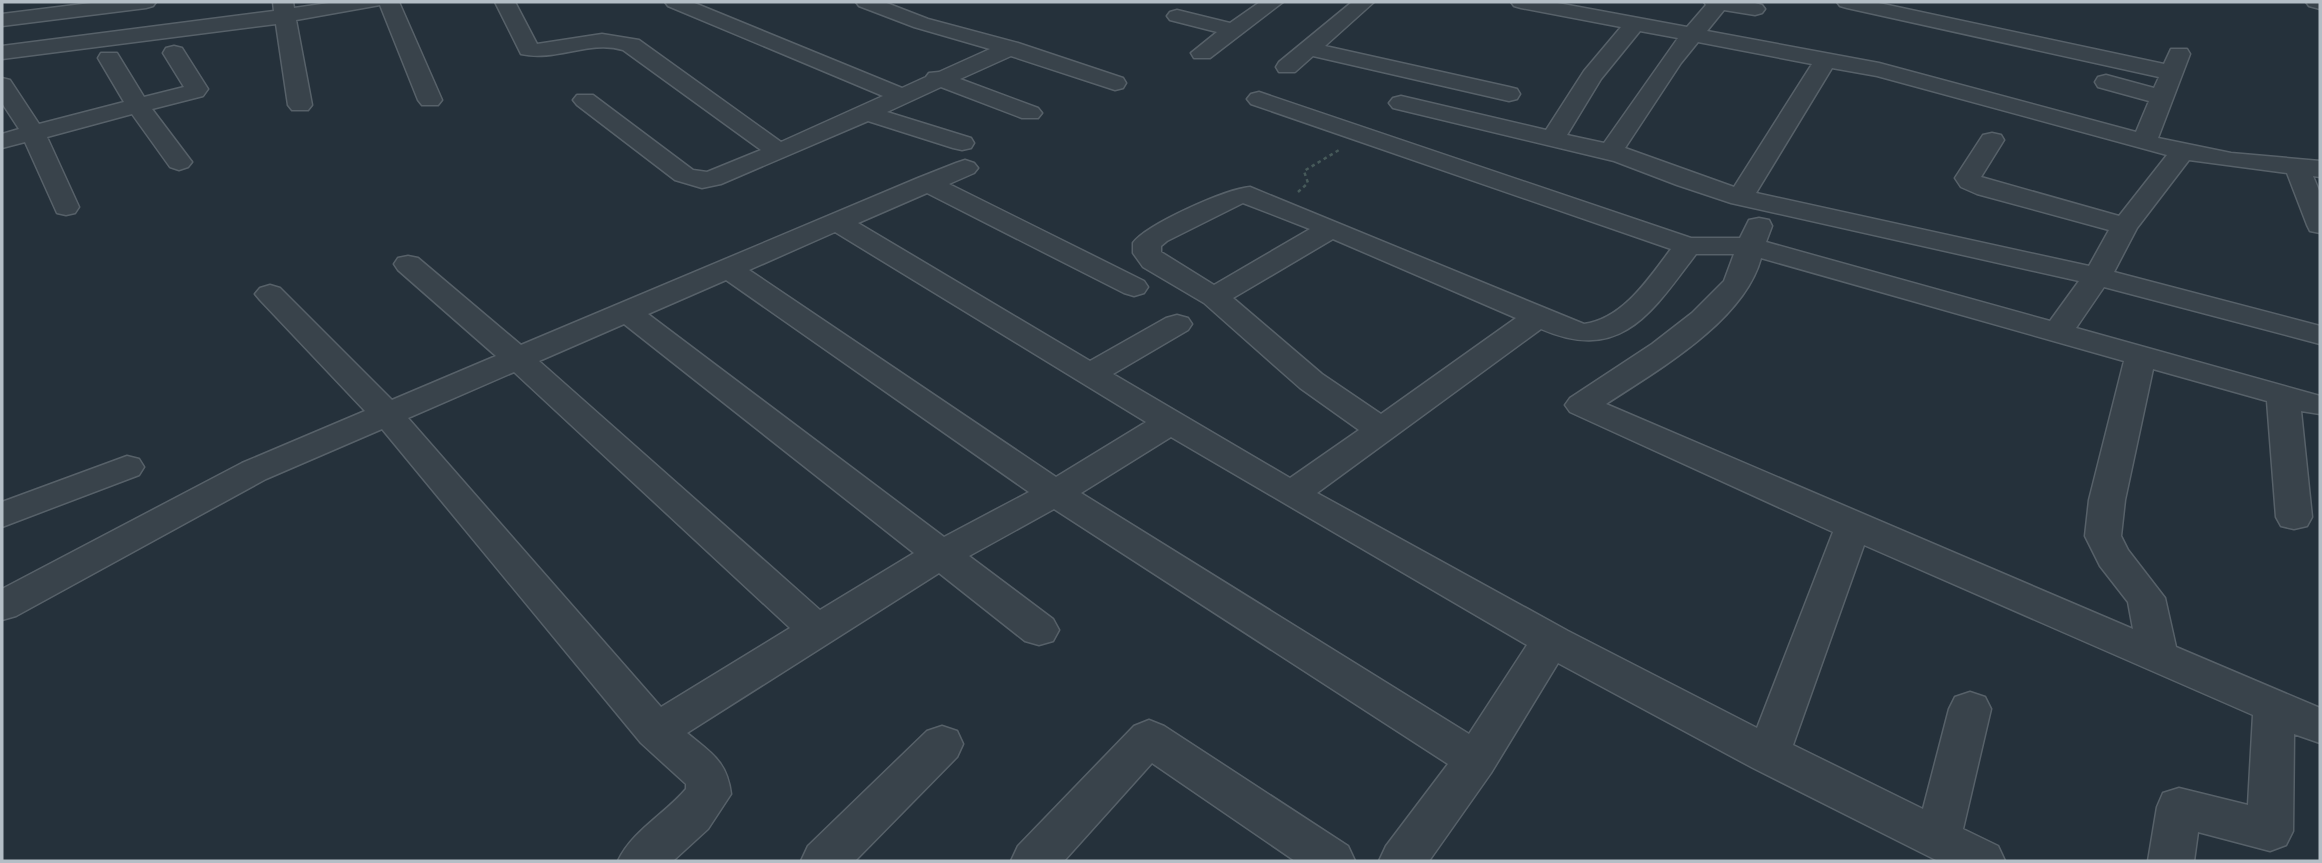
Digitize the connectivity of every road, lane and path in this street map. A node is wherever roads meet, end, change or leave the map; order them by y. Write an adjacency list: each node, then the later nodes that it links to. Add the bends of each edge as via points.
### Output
1 (146, 2): 16 (street)
2 (372, 2): 12 (street)
3 (389, 2): 37 (street)
4 (505, 2): 50 (street, via 529,49 543,51 597,39 624,42)
5 (675, 2): 34 (street)
6 (866, 2): 19 (street)
7 (1270, 2): 17 (street)
8 (1364, 2): 20 (street)
9 (1521, 2): 13 (street)
10 (1717, 2): 14 (street); 18 (street)
11 (1847, 2): 28 (street)
12 (285, 9): 22 (street); 40 (street)
13 (1630, 9): 18 (street); 46 (street)
14 (1755, 9)
15 (1177, 16): 17 (street)
16 (2, 20)
17 (1233, 30): 24 (street)
18 (1692, 33): 26 (street); 51 (street)
19 (1010, 48): 29 (street); 31 (street)
20 (1309, 49): 27 (street); 33 (street)
21 (2179, 50): 28 (street)
22 (2, 53)
23 (174, 53): 41 (street, via 197,89)
24 (1202, 53)
25 (109, 58): 41 (street)
26 (1826, 59): 47 (street); 56 (street)
27 (1287, 67)
28 (2173, 73): 35 (street)
29 (937, 78): 34 (street); 43 (street)
30 (2106, 82): 35 (street)
31 (1115, 83)
32 (2, 85): 44 (street)
33 (1509, 94)
34 (902, 96): 42 (street)
35 (2163, 98): 47 (street)
36 (1259, 99): 45 (street)
37 (430, 100)
38 (585, 100): 50 (street, via 692,178 712,179)
39 (1401, 103): 46 (street)
40 (300, 105)
41 (138, 106): 44 (street); 53 (street)
42 (867, 113): 50 (street); 55 (street, via 964,156)
43 (1030, 113)
44 (33, 133): 49 (street); 59 (street)
45 (1364, 135): 57 (path, via 1304,171 1306,187); 64 (street)
46 (1552, 139): 51 (street)
47 (2145, 139): 52 (street)
48 (1992, 140): 62 (street, via 1968,178 1970,182)
49 (2, 141)
50 (779, 152)
51 (1609, 152): 56 (street)
52 (2183, 152): 54 (street); 62 (street)
53 (179, 162)
54 (2308, 168): 61 (street)
55 (927, 183): 60 (street); 69 (street)
56 (1740, 197): 58 (street)
57 (1276, 204): 63 (street); 71 (street, via 1238,196 1147,243 1153,261)
58 (1769, 204): 65 (street); 68 (street)
59 (66, 207)
60 (837, 222): 67 (street); 79 (street)
61 (2320, 225)
62 (2125, 226): 68 (street)
63 (1331, 228): 71 (street); 73 (street)
64 (1688, 246): 65 (street); 73 (street, via 1636,312 1596,332 1581,333)
65 (1750, 246): 75 (street); 90 (street, via 1737,285 1691,328 1581,405)
66 (408, 264): 78 (street)
67 (728, 268): 72 (street); 86 (street)
68 (2097, 276): 75 (street); 76 (street)
69 (1133, 287)
70 (270, 294): 82 (street)
71 (1214, 298): 84 (street, via 1311,381)
72 (627, 312): 78 (street); 91 (street)
73 (1538, 317): 84 (street)
74 (1177, 324): 79 (street)
75 (2057, 333): 77 (street)
76 (2320, 335)
77 (2140, 357): 80 (street); 96 (street, via 2103,536 2113,557 2146,598)
78 (518, 359): 82 (street); 93 (street)
79 (1091, 374): 83 (street)
80 (2283, 396): 81 (street); 89 (street)
81 (2317, 405)
82 (388, 415): 92 (street, via 254,471); 100 (street)
83 (1171, 422): 86 (street); 87 (street)
84 (1380, 429): 87 (street)
85 (127, 467): 88 (street)
86 (1055, 493): 91 (street); 103 (street)
87 (1293, 493): 95 (street)
88 (2, 515)
89 (2294, 517)
90 (1853, 526): 96 (street); 102 (street)
91 (940, 555): 93 (street); 94 (street)
92 (2, 606)
93 (817, 630): 100 (street)
94 (1039, 630)
95 (1551, 640): 102 (street); 103 (street)
96 (2158, 657): 97 (street)
97 (2274, 706): 99 (street); 111 (street, via 2270,831 2179,807)
98 (1970, 709): 104 (street)
99 (2320, 726)
100 (656, 731): 105 (street, via 707,776 709,794)
101 (942, 744): 106 (street)
102 (1768, 755): 104 (street)
103 (1476, 760): 109 (street)
104 (1938, 839): 110 (street)
105 (641, 861)
106 (824, 861)
107 (1034, 861): 108 (street, via 1149,738)
108 (1332, 861)
109 (1402, 861)
110 (1982, 861)
111 (2171, 861)

